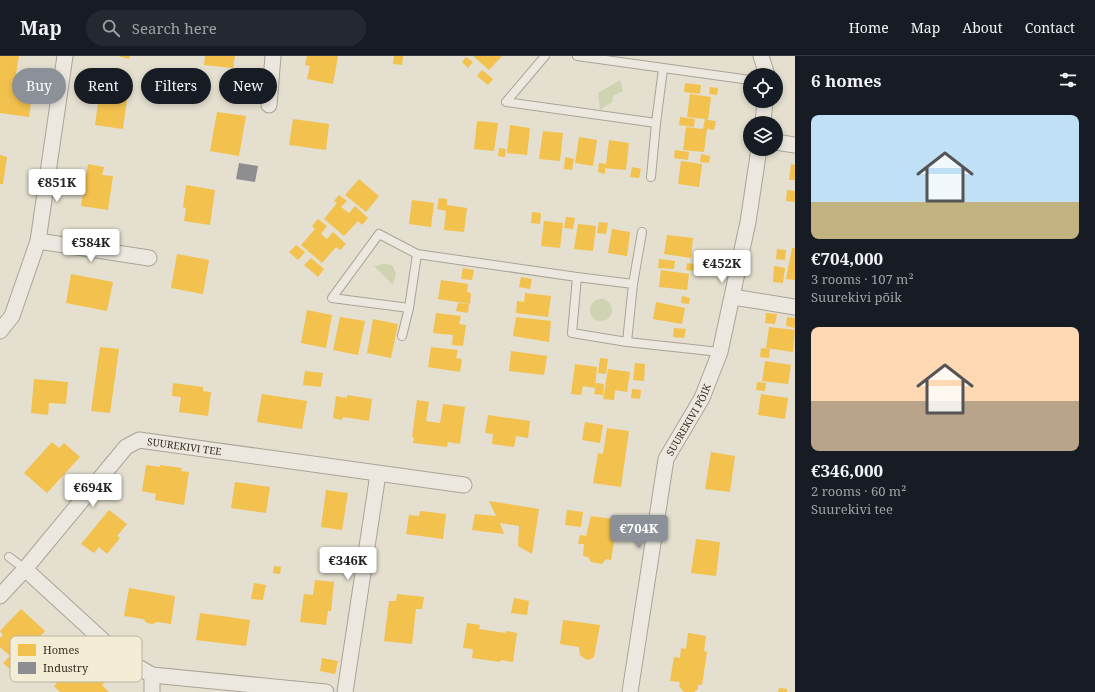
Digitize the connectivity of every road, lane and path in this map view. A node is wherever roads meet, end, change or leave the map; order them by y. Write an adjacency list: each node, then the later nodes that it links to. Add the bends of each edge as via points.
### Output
1 (64, 56): 14 (street)
2 (272, 56): 7 (street)
3 (545, 56): 8 (lane, via 506,102)
4 (577, 56): 5 (lane)
5 (663, 68): 6 (lane); 8 (lane)
6 (743, 79)
7 (269, 105)
8 (656, 123): 12 (lane)
9 (783, 143): 10 (street)
10 (795, 145)
11 (758, 156): 19 (street, SUUREKIVI PÕIK)
12 (651, 177)
13 (642, 232): 18 (lane)
14 (38, 241): 16 (street); 22 (street, via 12,316)
15 (418, 254): 17 (lane); 21 (lane); 21 (lane, via 380,234 332,298)
16 (149, 258)
17 (577, 277): 18 (lane); 24 (lane, via 572,333)
18 (633, 284): 24 (lane)
19 (733, 296): 20 (street); 25 (street, SUUREKIVI PÕIK)
20 (795, 307)
21 (409, 308): 23 (lane)
22 (0, 330)
23 (402, 336)
24 (627, 342): 25 (lane)
25 (720, 352): 37 (street, SUUREKIVI PÕIK, via 702,398 666,459)
26 (378, 474): 27 (street, SUUREKIVI TEE); 29 (street, SUUREKIVI TEE, via 139,440 126,447); 36 (street)
27 (464, 485)
28 (9, 557): 29 (lane)
29 (25, 569): 30 (street, SUUREKIVI TEE); 31 (street)
30 (0, 596)
31 (98, 636)
32 (142, 669): 33 (street)
33 (152, 675): 34 (street); 35 (street)
34 (152, 692)
35 (326, 692)
36 (345, 692)
37 (630, 692)

